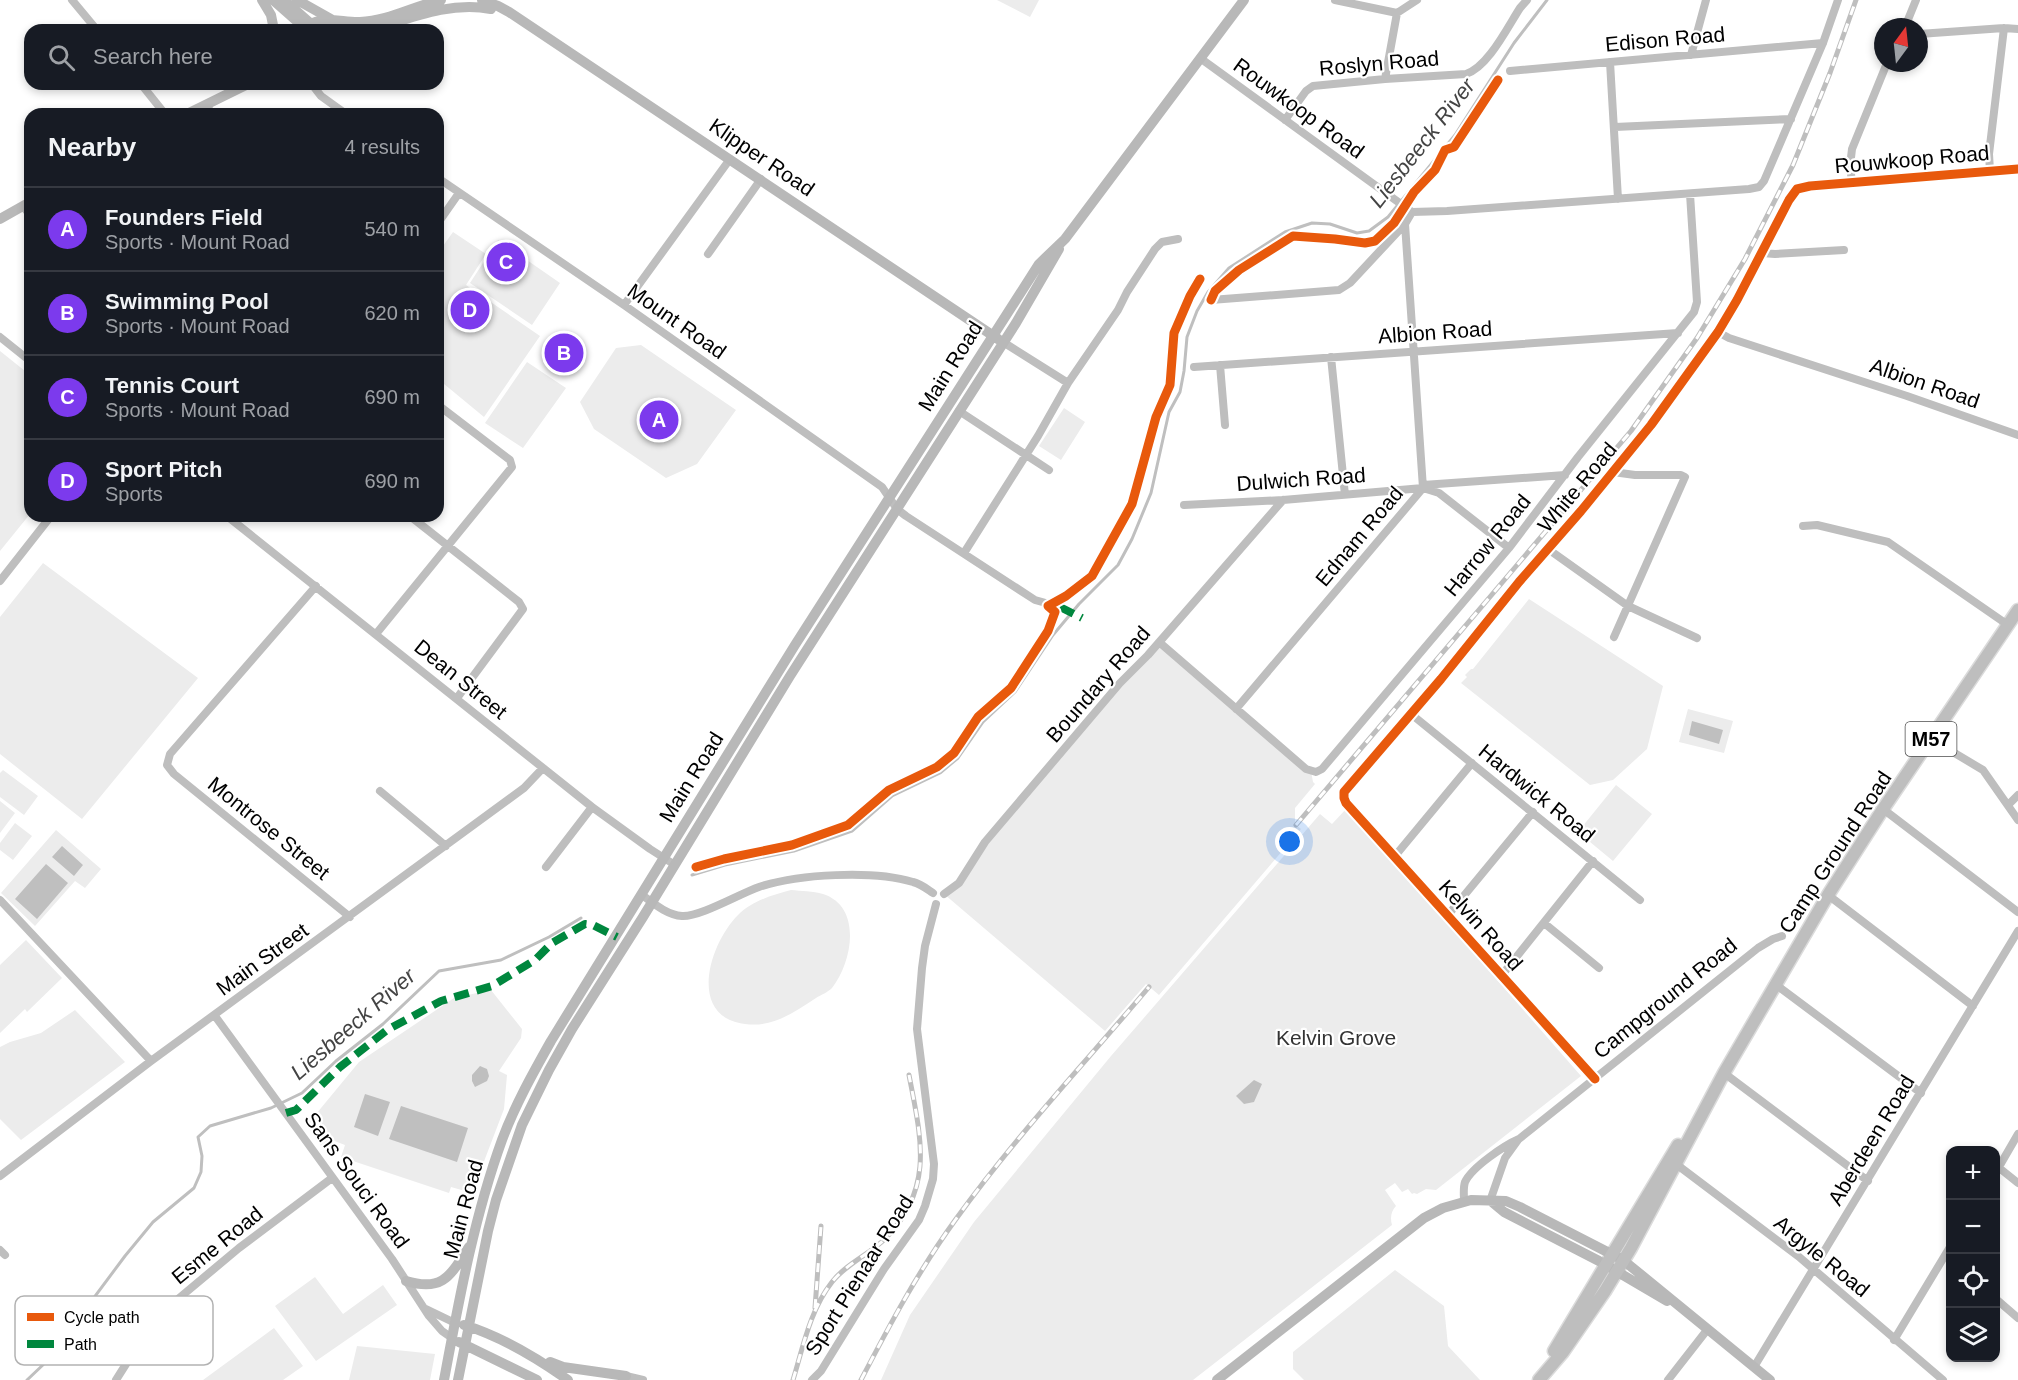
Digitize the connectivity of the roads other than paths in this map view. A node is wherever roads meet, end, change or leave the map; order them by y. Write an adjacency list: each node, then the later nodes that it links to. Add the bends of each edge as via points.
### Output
1 (72, 0): 20 (street)
2 (262, 0): 21 (main road)
3 (273, 0): 22 (main road)
4 (284, 0): 23 (main road)
5 (297, 0): 19 (main road)
6 (441, 0): 19 (main road, via 372,21)
7 (482, 0): 16 (main road, Klipper Road)
8 (1244, 0): 31 (main road, Main Road)
9 (1335, 0): 17 (street)
10 (1417, 0): 17 (street)
11 (1527, 0): 35 (street, Roslyn Road, via 1483,63 1472,72)
12 (1706, 0): 30 (street)
13 (1838, 0): 29 (street)
14 (1916, 0): 18 (street)
15 (472, 3): 16 (main road, Klipper Road); 25 (main road, Klipper Road)
16 (509, 12): 47 (main road, Klipper Road)
17 (1397, 13): 35 (street)
18 (1909, 18)
19 (337, 21): 24 (main road, via 319,20)
20 (92, 24)
21 (273, 24)
22 (302, 24)
23 (304, 24)
24 (313, 24)
25 (391, 24)
26 (2004, 28): 27 (street); 28 (street); 49 (street)
27 (2018, 29)
28 (1928, 33)
29 (1823, 43): 30 (street, Edison Road); 44 (street)
30 (1691, 55): 32 (street, Edison Road)
31 (1200, 58): 45 (street, Rouwkoop Road); 62 (main road, Main Road)
32 (1610, 62): 33 (street, Edison Road); 46 (street)
33 (1510, 71)
34 (1883, 72): 51 (street, via 1852,149)
35 (1385, 79): 45 (street, Roslyn Road, via 1313,86)
36 (146, 90): 41 (street)
37 (232, 90): 40 (main road)
38 (234, 90): 40 (main road)
39 (316, 90): 43 (street)
40 (230, 92): 42 (main road)
41 (160, 108)
42 (210, 108)
43 (338, 108)
44 (1791, 119): 46 (street); 55 (street, via 1761,184 1749,189)
45 (1285, 120): 57 (street, Rouwkoop Road)
46 (1615, 127): 56 (street)
47 (730, 159): 50 (main road, Klipper Road); 68 (street)
48 (2018, 169): 49 (street, Rouwkoop Road)
49 (1990, 171): 51 (street, Rouwkoop Road)
50 (761, 179): 66 (street); 71 (main road, Klipper Road)
51 (1852, 182): 53 (street, Rouwkoop Road)
52 (444, 183): 54 (street, Mount Road)
53 (1810, 186): 65 (street, White Road, via 1795,192)
54 (459, 194): 59 (street); 68 (street, Mount Road)
55 (1690, 194): 56 (street); 70 (street, Harrow Road, via 1697,302)
56 (1618, 199): 57 (street, via 1447,211)
57 (1409, 209): 61 (street)
58 (24, 210): 60 (main road)
59 (444, 215)
60 (0, 219)
61 (1405, 224): 67 (street, via 1340,290); 74 (street, Ednam Road)
62 (1065, 238): 71 (main road, Main Road, via 1039,264); 73 (main road, Main Road)
63 (1178, 239): 79 (street, via 1157,247)
64 (1844, 250): 65 (street)
65 (1761, 253): 69 (street, White Road)
66 (708, 254)
67 (1211, 300)
68 (624, 305): 90 (street, Mount Road, via 882,487)
69 (1718, 332): 83 (street, Albion Road); 86 (street, White Road)
70 (1678, 333): 74 (street, Albion Road); 87 (street, Harrow Road)
71 (993, 336): 73 (main road, Klipper Road); 90 (main road, Main Road)
72 (0, 337): 75 (street)
73 (1003, 342): 79 (street); 81 (main road, Main Road)
74 (1413, 351): 76 (street, Albion Road); 88 (street, Ednam Road)
75 (24, 356)
76 (1331, 357): 77 (street, Albion Road); 89 (street)
77 (1220, 365): 78 (street, Albion Road); 82 (street)
78 (1194, 367)
79 (1068, 383): 84 (street)
80 (444, 410): 98 (street, via 510,460 512,467)
81 (959, 411): 84 (street); 93 (main road, Main Road)
82 (1224, 425)
83 (2018, 435)
84 (1026, 455): 85 (street); 101 (street)
85 (1049, 470)
86 (1613, 472): 100 (street, White Road); 104 (street, via 1684,476)
87 (1565, 475): 88 (street, Dulwich Road); 99 (street, Harrow Road)
88 (1423, 486): 89 (street, Dulwich Road); 99 (street); 113 (street, Ednam Road)
89 (1345, 495): 91 (street, Dulwich Road)
90 (890, 498): 93 (street, Mount Road); 128 (main road, Main Road)
91 (1283, 500): 92 (street, Dulwich Road); 111 (street, Boundary Road)
92 (1184, 505)
93 (897, 508): 101 (street, Mount Road); 130 (main road, Main Road)
94 (46, 522): 102 (street)
95 (235, 522): 103 (street, Dean Street)
96 (417, 522): 98 (street)
97 (1803, 526): 107 (street, via 1817,525 1888,542)
98 (448, 547): 108 (street); 112 (street, via 519,602 523,610)
99 (1509, 548): 113 (street, Harrow Road, via 1330,761 1316,772 1306,769)
100 (1548, 549): 104 (street); 114 (street, White Road)
101 (964, 553): 105 (street, Mount Road, via 1035,600)
102 (0, 581)
103 (316, 586): 108 (street, Dean Street); 142 (street, Montrose Street, via 170,754 167,765)
104 (1628, 606): 109 (street); 110 (street)
105 (1060, 607)
106 (2018, 610): 107 (main road, Camp Ground Road / M57)
107 (2008, 625): 115 (main road, Camp Ground Road / M57)
108 (376, 634): 112 (street, Dean Street)
109 (1614, 638)
110 (1697, 638)
111 (1159, 642): 113 (street); 133 (street, Boundary Road, via 985,842 958,884)
112 (456, 698): 117 (street, Dean Street)
113 (1236, 709)
114 (1411, 714): 116 (street, Hardwick Road); 119 (street, White Road)
115 (1931, 739): 121 (street, via 1979,766); 123 (main road, Camp Ground Road / M57)
116 (1472, 763): 124 (street, Hardwick Road); 127 (street)
117 (543, 768): 122 (street, Dean Street); 126 (street, Main Street, via 524,788)
118 (380, 791): 126 (street)
119 (1343, 795): 127 (street, Kelvin Road)
120 (2018, 795): 121 (street)
121 (2008, 805): 125 (street)
122 (592, 807): 128 (street, Dean Street); 131 (street)
123 (1883, 809): 135 (main road, Camp Ground Road / M57); 140 (street)
124 (1533, 812): 129 (street, Hardwick Road); 141 (street)
125 (2018, 820)
126 (446, 846): 142 (street, Main Street)
127 (1395, 856): 141 (street, Kelvin Road)
128 (663, 859): 130 (street, Dean Street); 134 (main road, Main Road)
129 (1593, 861): 137 (street, Hardwick Road); 143 (street)
130 (675, 865): 138 (main road, Main Road)
131 (546, 867)
132 (933, 893): 133 (street); 138 (street, via 904,880 830,876 791,879 759,887 685,916 672,914); 139 (street)
133 (944, 894): 139 (street, via 944,901)
134 (642, 895): 138 (street); 167 (main road, Main Road, via 556,1032 521,1096 497,1156)
135 (1828, 895): 148 (main road, Camp Ground Road / M57); 149 (street)
136 (0, 900): 151 (street)
137 (1640, 900)
138 (652, 902): 177 (main road, Main Road, via 572,1029 531,1106 496,1200)
139 (936, 904): 186 (street, Sport Pienaar Road, via 923,957 917,1029 934,1164 928,1196 919,1220)
140 (2018, 912)
141 (1448, 915): 147 (street, Kelvin Road)
142 (350, 917): 150 (street, Main Street)
143 (1544, 923): 146 (street); 147 (street)
144 (2018, 931): 149 (street, Aberdeen Road)
145 (1782, 936): 153 (street, Campground Road, via 1758,948)
146 (1599, 968)
147 (1502, 975): 153 (street, Kelvin Road)
148 (1775, 984): 152 (main road, Camp Ground Road / M57); 155 (street)
149 (1973, 1006): 155 (street, Aberdeen Road)
150 (215, 1016): 151 (street, Main Street); 162 (street, Sans Souci Road)
151 (152, 1061): 161 (street, Main Street)
152 (1724, 1073): 154 (main road, Camp Ground Road / M57); 163 (street)
153 (1595, 1079): 157 (street, Campground Road)
154 (1714, 1090): 158 (main road, Camp Ground Road / M57); 169 (main road, Camp Ground Road / M57, via 1659,1173)
155 (1922, 1093): 163 (street, Aberdeen Road)
156 (2018, 1134): 159 (street)
157 (1519, 1139): 165 (street, Campground Road, via 1472,1172 1465,1184); 166 (street, Campground Road, via 1504,1158)
158 (1676, 1164): 169 (main road, Camp Ground Road / M57); 170 (street, Argyle Road)
159 (2000, 1165)
160 (2000, 1172): 164 (street)
161 (0, 1176)
162 (332, 1178): 171 (street, Sans Souci Road); 172 (street, Esme Road)
163 (1868, 1181): 170 (street, Aberdeen Road)
164 (2018, 1183)
165 (1464, 1201): 166 (main road); 193 (main road, via 1435,1211 1411,1227)
166 (1491, 1202): 169 (main road, via 1504,1212)
167 (474, 1239): 171 (main road, via 441,1281 427,1286); 176 (main road, Main Road)
168 (1946, 1262): 180 (street)
169 (1615, 1263): 178 (main road, via 1659,1288); 194 (main road, M57, via 1563,1352)
170 (1814, 1269): 180 (street, Argyle Road); 184 (street, Aberdeen Road)
171 (406, 1281): 174 (street, Sans Souci Road)
172 (182, 1296)
173 (2000, 1303): 175 (street)
174 (426, 1309): 176 (street, Sans Souci Road); 179 (street, Sans Souci Road)
175 (2018, 1317)
176 (455, 1323): 177 (main road); 179 (main road, Main Road)
177 (469, 1327): 181 (main road, Main Road); 182 (main road)
178 (1707, 1330): 184 (main road); 195 (street)
179 (452, 1338): 181 (main road); 188 (main road, Main Road)
180 (1894, 1340): 197 (street, Argyle Road)
181 (465, 1345): 189 (main road, Main Road); 190 (main road)
182 (529, 1356): 185 (main road, via 562,1367); 191 (main road)
183 (126, 1365): 187 (street, Esme Road)
184 (1754, 1368): 196 (main road)
185 (625, 1378): 192 (street)
186 (814, 1379)
187 (116, 1380)
188 (444, 1380)
189 (458, 1380)
190 (537, 1380)
191 (568, 1380)
192 (643, 1380)
193 (1217, 1380)
194 (1537, 1380)
195 (1668, 1380)
196 (1770, 1380)
197 (1943, 1380)

